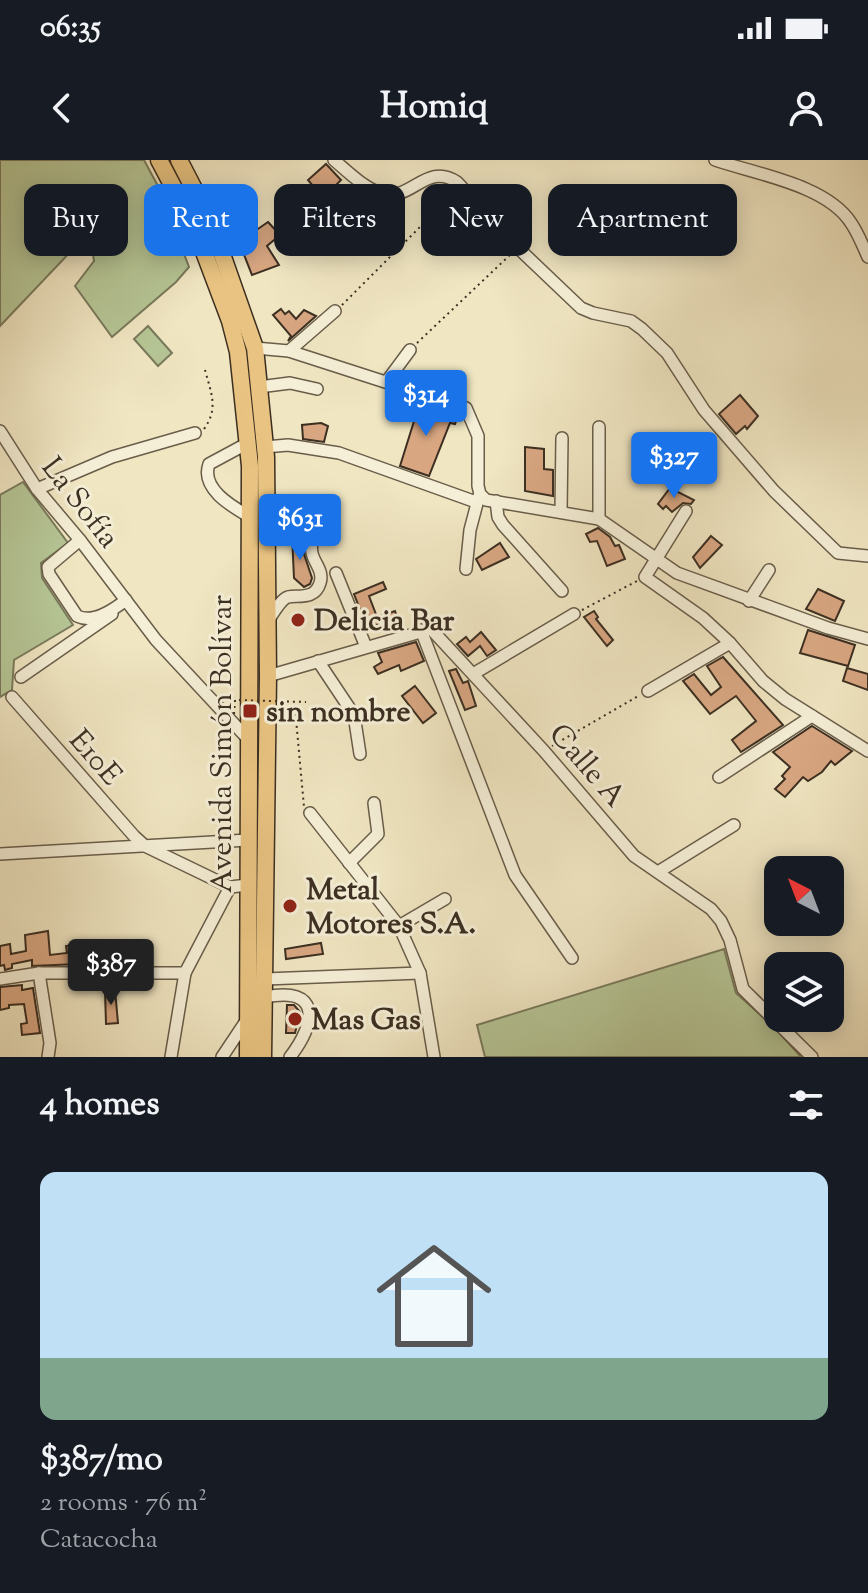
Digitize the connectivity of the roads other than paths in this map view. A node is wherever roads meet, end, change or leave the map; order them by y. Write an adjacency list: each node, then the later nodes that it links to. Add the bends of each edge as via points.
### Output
1 (159, 160): 17 (highway, Avenida Simón Bolívar, via 195,228 230,321)
2 (179, 160): 7 (highway, Avenida Simón Bolívar, via 210,220)
3 (334, 160): 27 (street, via 381,194 401,193 435,176 457,182 581,308 631,321 667,353 704,410 774,491 838,553)
4 (715, 160): 5 (street, via 818,194 850,221)
5 (868, 257)
6 (335, 311): 9 (street)
7 (255, 348): 9 (street); 11 (highway, Avenida Simón Bolívar)
8 (410, 350): 10 (street)
9 (289, 351): 10 (street)
10 (387, 381): 19 (street, via 466,408 478,436)
11 (259, 387): 12 (street, via 290,383); 17 (highway, Avenida Simón Bolívar)
12 (317, 389)
13 (599, 427): 24 (street)
14 (0, 431): 18 (street, La Sofía)
15 (195, 433): 18 (street, via 112,457)
16 (562, 438): 21 (street)
17 (256, 445): 19 (street, via 339,453); 23 (highway, Avenida Simón Bolívar); 23 (street, via 209,464 207,470 219,495); 25 (highway, Avenida Simón Bolívar)
18 (37, 489): 26 (street, La Sofía)
19 (478, 498): 20 (street); 29 (street)
20 (496, 501): 21 (street); 32 (street, via 503,525)
21 (561, 511): 24 (street)
22 (686, 511): 28 (street)
23 (250, 517): 49 (highway, Avenida Simón Bolívar)
24 (599, 519): 28 (street)
25 (267, 522): 37 (highway, Avenida Simón Bolívar); 37 (street, via 313,528 311,551 321,581 303,597 287,598)
26 (80, 540): 33 (street, La Sofía); 35 (street, via 52,562 49,574 77,616 89,619)
27 (868, 556)
28 (655, 560): 34 (street); 40 (street, via 645,577)
29 (466, 569)
30 (769, 570): 34 (street)
31 (336, 573): 41 (street)
32 (562, 591)
33 (126, 600): 35 (street); 49 (street, La Sofía)
34 (749, 601): 39 (street)
35 (114, 609): 45 (street, via 108,619)
36 (574, 614): 43 (street)
37 (267, 622): 44 (highway, Avenida Simón Bolívar)
38 (421, 630): 41 (street); 43 (street, Calle A, via 431,629); 65 (street, via 515,875)
39 (868, 639)
40 (730, 643): 46 (street); 48 (street, via 763,681)
41 (366, 647): 42 (street)
42 (318, 661): 44 (street); 51 (street, via 354,715)
43 (473, 674): 60 (street, Calle A, via 634,856)
44 (268, 676): 70 (highway, Avenida Simón Bolívar)
45 (21, 677)
46 (648, 691)
47 (12, 697): 57 (street, E10E)
48 (812, 716): 50 (street); 52 (street)
49 (249, 740): 56 (highway, Avenida Simón Bolívar)
50 (868, 751)
51 (360, 754)
52 (719, 777)
53 (374, 803): 59 (street, via 378,834)
54 (310, 813): 59 (street)
55 (734, 825): 60 (street)
56 (248, 840): 57 (street); 61 (highway, Avenida Simón Bolívar)
57 (145, 846): 58 (street); 62 (street)
58 (0, 854)
59 (349, 863): 64 (street)
60 (658, 872): 80 (street, Calle A, via 721,921 743,989)
61 (248, 885): 62 (street); 72 (highway, Avenida Simón Bolívar)
62 (230, 887): 67 (street)
63 (445, 899): 64 (street)
64 (399, 926): 68 (street)
65 (572, 958)
66 (39, 973): 67 (street); 69 (street); 73 (street)
67 (185, 973): 74 (street)
68 (420, 973): 70 (street); 79 (street)
69 (0, 979)
70 (265, 979): 71 (highway, Avenida Simón Bolívar)
71 (265, 997): 77 (highway, Avenida Simón Bolívar); 78 (street, via 290,995 309,1009 306,1034)
72 (249, 1017): 75 (street); 76 (highway, Avenida Simón Bolívar)
73 (48, 1057)
74 (171, 1057)
75 (222, 1057)
76 (248, 1057)
77 (263, 1057)
78 (290, 1057)
79 (434, 1057)
80 (812, 1057)

